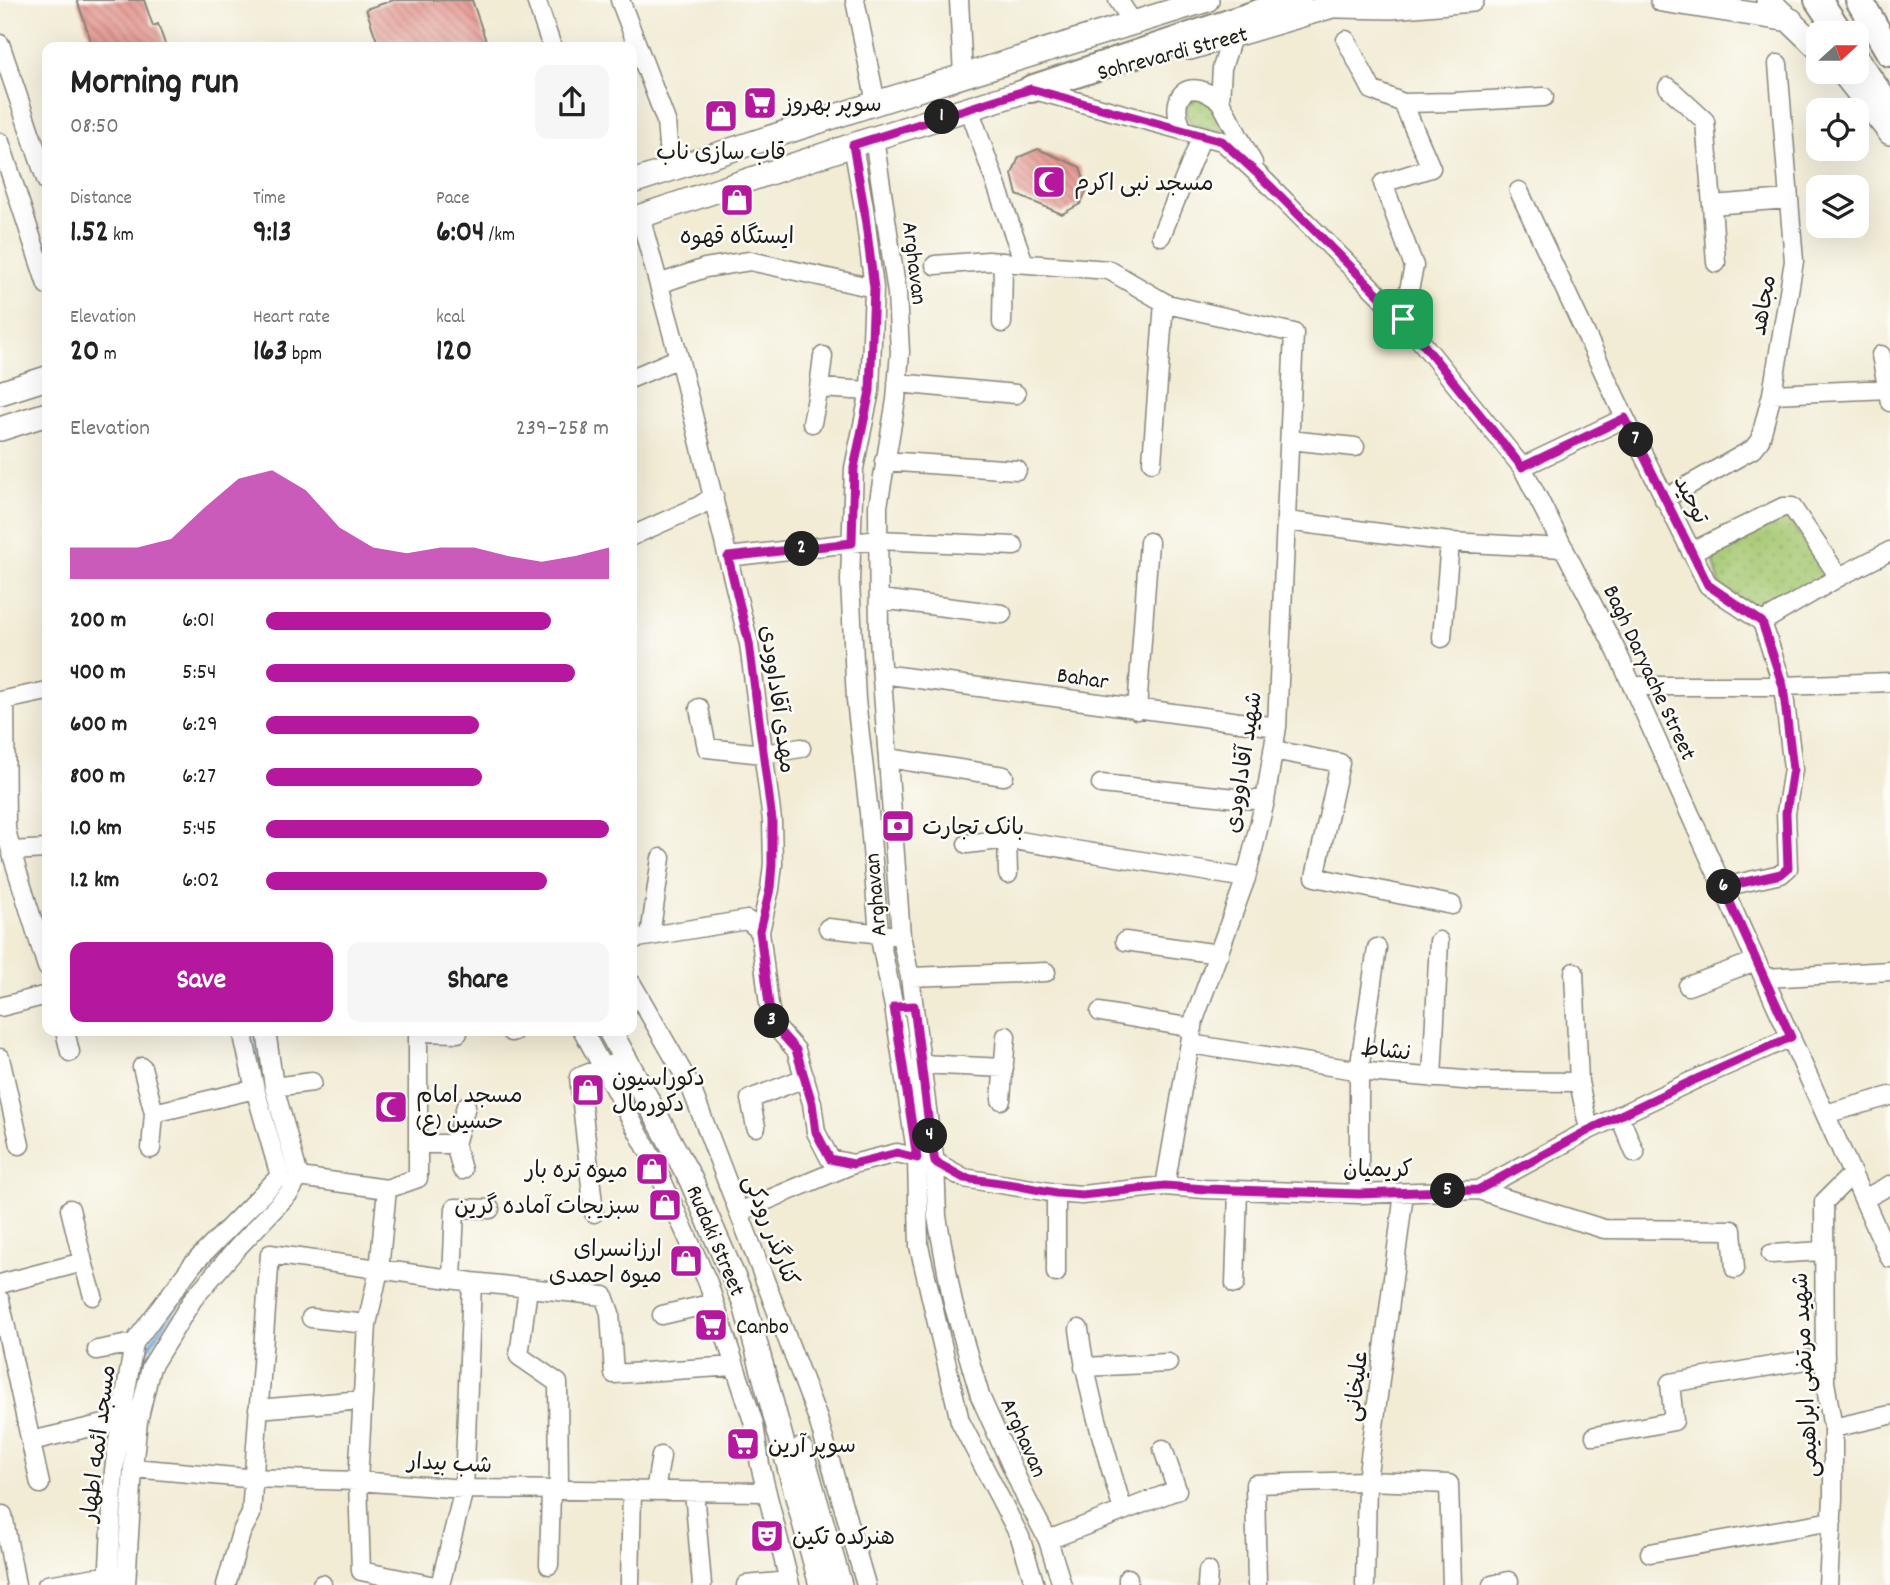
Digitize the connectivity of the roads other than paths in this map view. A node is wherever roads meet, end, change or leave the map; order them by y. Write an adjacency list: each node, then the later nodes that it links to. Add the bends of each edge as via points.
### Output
1 (536, 0): 20 (street)
2 (620, 0): 21 (street)
3 (855, 0): 33 (street)
4 (959, 0): 26 (street)
5 (1118, 0): 16 (street)
6 (1207, 0): 16 (main road, Sohrevardi Street)
7 (1298, 0): 30 (highway)
8 (1472, 0): 13 (main road, Sohrevardi Street, via 1391,7)
9 (1662, 0): 14 (main road)
10 (1768, 0): 14 (main road)
11 (1818, 0): 15 (highway)
12 (1859, 0): 24 (highway)
13 (1344, 3): 18 (main road, Sohrevardi Street)
14 (1791, 20): 17 (main road)
15 (1832, 21)
16 (1134, 24): 26 (main road, Sohrevardi Street)
17 (1806, 36)
18 (1231, 37): 30 (main road, Sohrevardi Street); 32 (street, via 1222,68)
19 (1346, 40): 34 (street, via 1372,90)
20 (550, 42)
21 (636, 42)
22 (0, 44): 42 (street)
23 (637, 45): 43 (street, via 666,121)
24 (1890, 53)
25 (1778, 64): 47 (street, مجاهد)
26 (963, 76): 33 (main road, Sohrevardi Street)
27 (1869, 82): 36 (highway)
28 (1851, 84): 38 (main road)
29 (1668, 87): 48 (street, via 1705,121)
30 (1031, 89): 35 (main road, Sohrevardi Street); 37 (street)
31 (1544, 97): 34 (street)
32 (1220, 102): 37 (street, via 1203,90 1183,94 1176,111); 44 (street)
33 (876, 103): 43 (main road, Sohrevardi Street)
34 (1403, 103): 60 (street, via 1431,168 1384,183 1414,266)
35 (969, 108): 40 (main road, Sohrevardi Street); 53 (street)
36 (1890, 109)
37 (1184, 131): 39 (street)
38 (1890, 133)
39 (1202, 136): 44 (street, via 1222,141); 51 (street)
40 (863, 141): 49 (main road, Sohrevardi Street); 58 (street, Arghavan, via 864,208); 67 (street, Arghavan, via 897,293)
41 (0, 142): 56 (street)
42 (42, 167)
43 (670, 169): 45 (main road, Sohrevardi Street)
44 (1260, 176): 60 (street, Bagh Daryache Street)
45 (637, 180)
46 (1518, 191): 75 (street, توحید)
47 (1788, 199): 48 (street); 73 (street, مجاهد, via 1794,261)
48 (1712, 205): 54 (street)
49 (637, 218)
50 (637, 221): 57 (street, مهدی آقاداوودی)
51 (1161, 236)
52 (1003, 262): 53 (street); 55 (street); 61 (street)
53 (1024, 263): 59 (street, via 1109,270)
54 (1716, 263)
55 (935, 265)
56 (42, 270)
57 (659, 284): 58 (street, via 705,268 750,261); 64 (street, مهدی آقاداوودی)
58 (874, 288): 69 (street, Arghavan)
59 (1164, 302): 78 (street, شهید آقاداوودی, via 1294,332); 81 (street)
60 (1403, 319): 82 (street, Bagh Daryache Street)
61 (1002, 323)
62 (1881, 355): 71 (street)
63 (823, 356): 68 (street)
64 (679, 358): 65 (street); 84 (street, مهدی آقاداوودی)
65 (637, 376)
66 (42, 380): 70 (main road)
67 (897, 383): 72 (street); 80 (street, Arghavan)
68 (820, 388): 69 (street); 76 (street)
69 (870, 391): 91 (street, Arghavan, via 854,468)
70 (0, 393)
71 (1889, 393): 73 (street)
72 (1016, 394)
73 (1772, 394): 85 (street, مجاهد, via 1760,440 1753,449)
74 (42, 416): 77 (main road)
75 (1625, 418): 82 (street); 85 (street, توحید)
76 (812, 422)
77 (0, 429)
78 (1290, 440): 79 (street); 86 (street, شهید آقاداوودی)
79 (1355, 447)
80 (884, 461): 83 (street); 88 (street, Arghavan)
81 (1152, 462)
82 (1522, 467): 93 (street, Bagh Daryache Street)
83 (1017, 470)
84 (714, 496): 87 (street); 96 (street, مهدی آقاداوودی)
85 (1664, 499): 95 (street, توحید)
86 (1287, 521): 90 (street); 110 (street, شهید آقاداوودی)
87 (637, 534)
88 (878, 540): 91 (street); 92 (street); 98 (street, Arghavan)
89 (1149, 542): 109 (street)
90 (1450, 542): 93 (street); 101 (street)
91 (852, 543): 96 (street); 129 (street, Arghavan, via 856,700)
92 (1014, 547)
93 (1564, 548): 104 (street, Bagh Daryache Street)
94 (1890, 551): 97 (street)
95 (1690, 552): 97 (street, via 1783,507 1792,507); 100 (street, توحید, via 1708,585)
96 (728, 557): 113 (street, مهدی آقاداوودی, via 749,643)
97 (1839, 577): 100 (street)
98 (880, 599): 99 (street); 102 (street, Arghavan)
99 (1002, 614)
100 (1762, 622): 105 (street)
101 (1442, 638)
102 (882, 674): 109 (street, Bahar); 114 (street, Arghavan)
103 (1890, 682): 105 (street)
104 (1632, 686): 105 (street); 125 (street, Bagh Daryache Street)
105 (1783, 686): 125 (street, via 1793,769 1786,813 1788,868 1781,874)
106 (42, 692): 107 (street)
107 (2, 701): 121 (street, via 6,829)
108 (698, 708): 113 (street, via 707,748)
109 (1137, 710): 110 (street, Bahar)
110 (1277, 727): 112 (street, شهید آقاداوودی)
111 (801, 748): 113 (street)
112 (1273, 750): 117 (street, شهید آقاداوودی); 126 (street, via 1340,763 1315,877)
113 (763, 754): 128 (street, مهدی آقاداوودی, via 772,820 772,864)
114 (888, 758): 115 (street); 130 (street, Arghavan)
115 (1004, 776)
116 (1101, 784): 117 (street)
117 (1265, 801): 124 (street, شهید آقاداوودی)
118 (1007, 839): 119 (street); 123 (street); 124 (street)
119 (967, 844)
120 (42, 849): 121 (street)
121 (11, 851): 135 (street)
122 (661, 858): 131 (street)
123 (1008, 874)
124 (1246, 878): 136 (street, شهید آقاداوودی)
125 (1723, 887): 137 (street, Bagh Daryache Street)
126 (1452, 905)
127 (828, 929): 129 (street)
128 (760, 931): 131 (street, via 747,920); 169 (street, مهدی آقاداوودی, via 773,1024 796,1050)
129 (879, 934): 130 (street); 148 (street, Arghavan)
130 (901, 936): 141 (street, Arghavan)
131 (641, 937)
132 (1125, 941): 136 (street)
133 (1439, 941): 168 (street)
134 (1377, 948): 167 (street)
135 (42, 951)
136 (1219, 954): 158 (street, شهید آقاداوودی)
137 (1756, 961): 142 (street, Bagh Daryache Street); 143 (street)
138 (1890, 971): 142 (street)
139 (1046, 972): 141 (street)
140 (1574, 972): 171 (street)
141 (910, 977): 146 (street, Arghavan)
142 (1765, 978): 159 (street, Bagh Daryache Street)
143 (1688, 986)
144 (637, 993): 204 (street, کنارگذر رودکی, via 690,1085)
145 (42, 996): 147 (street)
146 (914, 1006): 148 (street); 163 (street, Arghavan)
147 (0, 1007)
148 (894, 1007): 187 (street, Arghavan)
149 (1100, 1012): 158 (street, نشاط)
150 (66, 1036): 160 (street)
151 (245, 1036): 173 (street, مسجد ائمه اطهار)
152 (267, 1036): 172 (street)
153 (418, 1036): 182 (street)
154 (586, 1036): 166 (street)
155 (613, 1036): 162 (main road, Rudaki Street)
156 (630, 1036): 271 (main road, Rudaki Street, via 699,1165 760,1308)
157 (1006, 1036): 165 (street)
158 (1191, 1036): 167 (street, نشاط); 194 (street, شهید آقاداوودی)
159 (1791, 1037): 178 (street, Bagh Daryache Street); 179 (street, کریمیان)
160 (70, 1052)
161 (0, 1058): 184 (street)
162 (626, 1059): 166 (street); 270 (main road, Rudaki Street, via 690,1178 744,1301)
163 (920, 1064): 165 (street); 188 (street, Arghavan)
164 (142, 1067): 177 (street)
165 (1004, 1068): 175 (street)
166 (604, 1069): 205 (street, via 579,1077); 220 (street, via 652,1158)
167 (1359, 1071): 168 (street, نشاط); 200 (street)
168 (1432, 1077): 171 (street, نشاط)
169 (804, 1078): 180 (street, via 750,1099); 189 (street, مهدی آقاداوودی, via 816,1132 830,1159)
170 (312, 1082): 172 (street)
171 (1579, 1082): 181 (street)
172 (274, 1087): 192 (street)
173 (255, 1089): 177 (street); 225 (street, مسجد ائمه اطهار, via 280,1175 194,1264)
174 (1890, 1096): 178 (street)
175 (1001, 1100)
176 (466, 1106): 183 (street)
177 (155, 1113): 185 (street)
178 (1825, 1114): 191 (street, Bagh Daryache Street)
179 (1619, 1115): 181 (street, کریمیان); 186 (street)
180 (756, 1126)
181 (1589, 1130): 197 (street, کریمیان)
182 (419, 1144): 183 (street); 195 (street, via 418,1178)
183 (455, 1144): 190 (street)
184 (20, 1145)
185 (151, 1149)
186 (1635, 1153)
187 (917, 1158): 188 (street, کریمیان); 189 (street, کریمیان, via 897,1153); 239 (street, Arghavan, via 919,1246 960,1421)
188 (935, 1162): 198 (street, کریمیان, via 964,1178); 236 (street, Arghavan, via 937,1217 953,1303)
189 (853, 1164): 204 (street, کریمیان)
190 (461, 1170)
191 (1852, 1174): 201 (street, Bagh Daryache Street); 206 (street, شهید مرتضی ابراهیمی, via 1824,1202)
192 (299, 1177): 195 (street); 235 (street, مسجد ائمه اطهار, via 193,1299 151,1367)
193 (1890, 1185): 201 (street)
194 (1165, 1186): 196 (street, کریمیان); 198 (street, کریمیان, via 1082,1195)
195 (387, 1189): 211 (street)
196 (1238, 1190): 200 (street, کریمیان); 216 (street)
197 (1478, 1190): 199 (street, کریمیان); 210 (street, via 1604,1229 1732,1230)
198 (1056, 1193): 212 (street)
199 (1404, 1193): 200 (street, کریمیان); 246 (street, علیخانی)
200 (1359, 1194)
201 (1864, 1199): 208 (street, Bagh Daryache Street)
202 (70, 1209): 209 (street)
203 (491, 1209): 213 (street, via 455,1208)
204 (739, 1212): 272 (street, کنارگذر رودکی, via 818,1419)
205 (594, 1213)
206 (1823, 1251): 207 (street); 227 (street, شهید مرتضی ابراهیمی)
207 (1771, 1254)
208 (1890, 1258)
209 (83, 1262): 215 (street); 218 (street)
210 (1735, 1269)
211 (379, 1270): 213 (street); 223 (street); 233 (street, via 271,1254)
212 (1056, 1273)
213 (452, 1279): 214 (street)
214 (472, 1282): 217 (street); 248 (street)
215 (0, 1284)
216 (1235, 1284)
217 (528, 1288): 230 (street, via 604,1296 610,1313 614,1374); 249 (street, via 519,1356 558,1383)
218 (93, 1296)
219 (0, 1300): 228 (street)
220 (715, 1303): 221 (street); 230 (street)
221 (662, 1315)
222 (311, 1318): 223 (street)
223 (367, 1324): 232 (street)
224 (1079, 1329): 231 (street)
225 (134, 1343): 226 (street); 235 (street, مسجد ائمه اطهار)
226 (97, 1350)
227 (1825, 1357): 237 (street, شهید مرتضی ابراهیمی); 238 (street, via 1670,1383 1674,1422)
228 (6, 1358): 240 (street)
229 (1168, 1363): 231 (street)
230 (735, 1366): 253 (street, via 754,1423)
231 (1084, 1367): 254 (street)
232 (362, 1400): 233 (street); 245 (street)
233 (258, 1409): 244 (street)
234 (1890, 1415): 237 (street)
235 (129, 1420): 240 (street); 243 (street, مسجد ائمه اطهار); 260 (street, مسجد ائمه اطهار, via 114,1470)
236 (993, 1426): 239 (street); 257 (street, Arghavan)
237 (1833, 1428): 256 (street, شهید مرتضی ابراهیمی)
238 (1595, 1436)
239 (970, 1439): 273 (street, Arghavan, via 1020,1536)
240 (31, 1441): 247 (street)
241 (1163, 1450): 254 (street, via 1177,1490)
242 (661, 1456): 251 (street)
243 (133, 1468): 244 (street, شب بیدار); 260 (street, مسجد ائمه اطهار)
244 (253, 1478): 245 (street, شب بیدار); 264 (street, via 251,1514)
245 (358, 1481): 248 (street, شب بیدار); 265 (street, via 361,1571)
246 (1367, 1481): 275 (street, via 1255,1484); 276 (street, علیخانی); 277 (street, via 1449,1484)
247 (40, 1484)
248 (464, 1489): 249 (street, شب بیدار); 266 (street)
249 (555, 1489): 250 (street, شب بیدار); 259 (street)
250 (632, 1490): 251 (street, شب بیدار); 267 (street)
251 (656, 1490): 252 (street, شب بیدار)
252 (694, 1491): 253 (street, شب بیدار); 268 (street)
253 (766, 1492): 261 (street)
254 (1123, 1511): 257 (street)
255 (4, 1515): 262 (street)
256 (1832, 1521): 258 (street); 278 (street, شهید مرتضی ابراهیمی)
257 (1048, 1540): 274 (street, Arghavan)
258 (1650, 1553)
259 (550, 1565)
260 (118, 1578): 263 (street)
261 (789, 1583): 269 (street)
262 (16, 1585)
263 (47, 1585)
264 (226, 1585)
265 (430, 1585)
266 (440, 1585)
267 (630, 1585)
268 (702, 1585)
269 (746, 1585)
270 (821, 1585)
271 (840, 1585)
272 (866, 1585)
273 (1035, 1585)
274 (1062, 1585)
275 (1257, 1585)
276 (1365, 1585)
277 (1452, 1585)
278 (1828, 1585)

